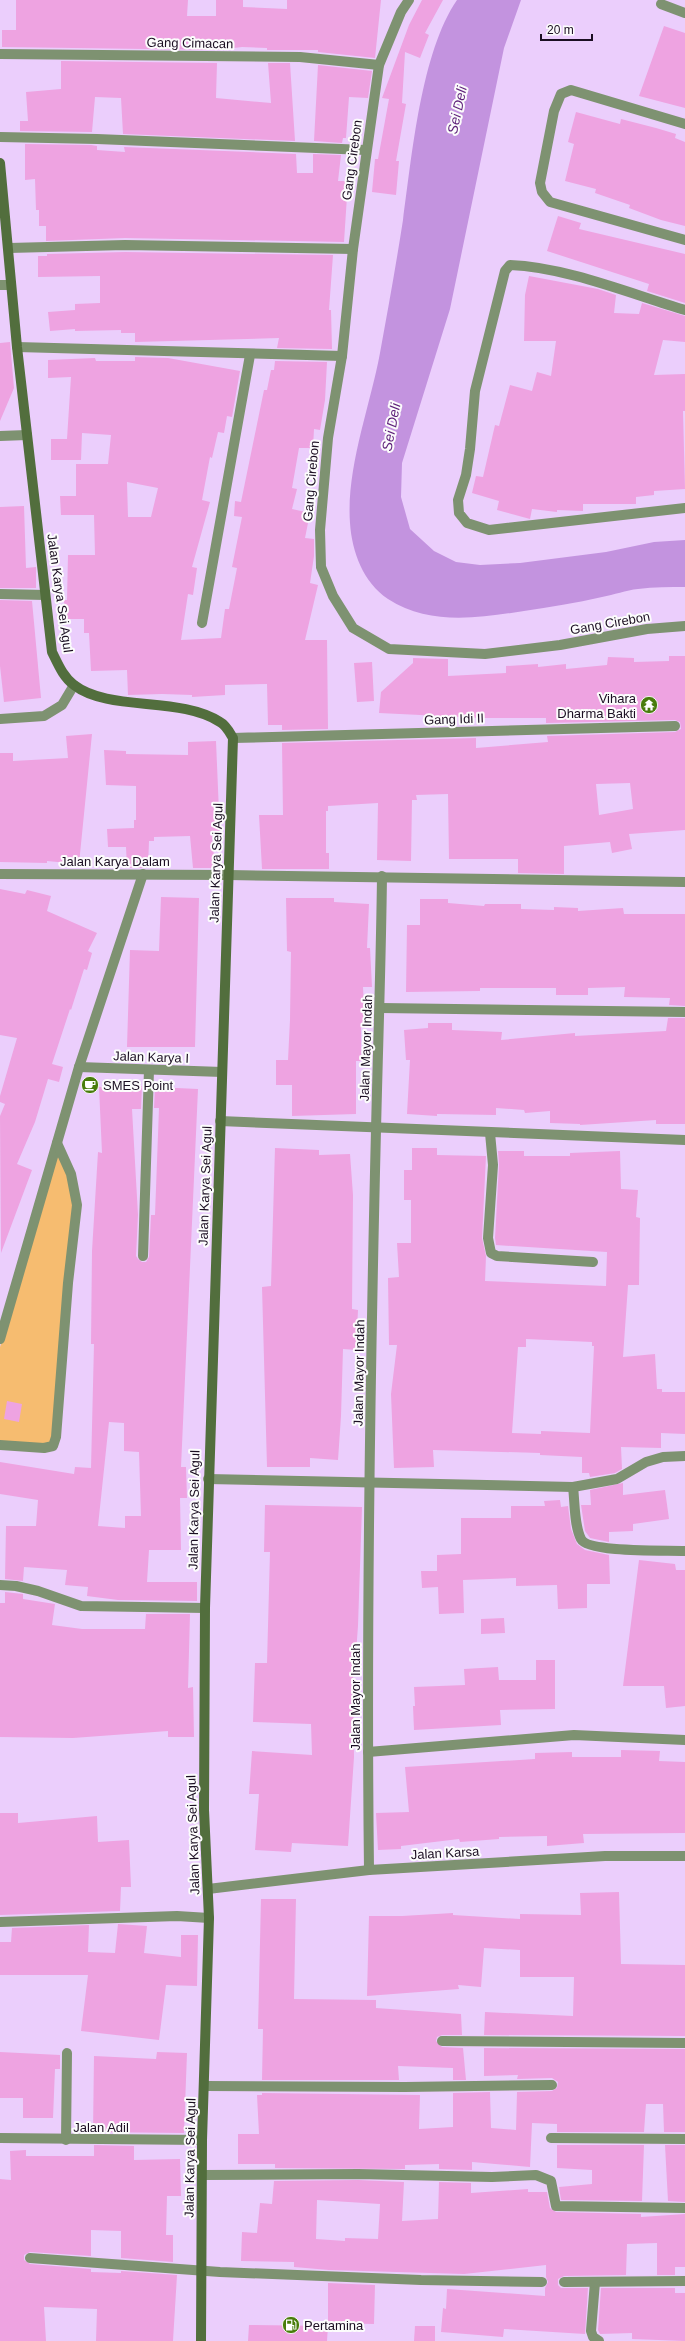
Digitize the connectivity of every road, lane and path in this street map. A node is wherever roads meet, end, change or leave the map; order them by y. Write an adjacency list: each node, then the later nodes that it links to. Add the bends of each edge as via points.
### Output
1 (399, 0): 4 (street)
2 (409, 0): 4 (street, Gang Cirebon)
3 (661, 4): 5 (street)
4 (401, 12): 7 (street, Gang Cirebon)
5 (685, 13)
6 (0, 54): 7 (street, Gang Cimacan, via 300,57)
7 (379, 65): 10 (street, Gang Cirebon)
8 (685, 124): 12 (street, via 571,90 565,92 561,94 554,111 540,183 542,192 550,202)
9 (0, 137): 10 (street)
10 (366, 150): 14 (street, Gang Cirebon)
11 (0, 163): 13 (main road, Jalan Karya Sei Agul)
12 (685, 240)
13 (9, 248): 14 (street, via 125,245); 16 (main road, Jalan Karya Sei Agul)
14 (352, 249): 20 (street, Gang Cirebon)
15 (0, 285): 16 (street)
16 (11, 285): 18 (main road, Jalan Karya Sei Agul)
17 (685, 310): 23 (street, via 542,268 510,265 505,270 475,391 469,455 458,500 459,513 467,523 489,530)
18 (17, 347): 19 (street, via 134,349); 22 (main road, Jalan Karya Sei Agul)
19 (250, 355): 20 (street); 26 (street)
20 (342, 356): 27 (street, Gang Cirebon, via 328,438 320,537 322,567 334,596 354,628 389,649 485,654 560,645 647,629)
21 (0, 436): 22 (street)
22 (27, 436): 25 (main road, Jalan Karya Sei Agul)
23 (685, 508)
24 (0, 594): 25 (street)
25 (46, 595): 28 (main road, Jalan Karya Sei Agul, via 52,652 60,671)
26 (202, 623)
27 (685, 626)
28 (74, 685): 29 (street, via 62,705 44,716); 31 (main road, Jalan Karya Sei Agul, via 101,697 191,710 222,722)
29 (0, 719)
30 (675, 726): 31 (street, Gang Idi II)
31 (233, 738): 34 (main road, Jalan Karya Sei Agul)
32 (0, 874): 33 (street, Jalan Karya Dalam)
33 (143, 874): 34 (street, Jalan Karya Dalam); 39 (street)
34 (229, 875): 35 (street, Jalan Karya Dalam); 41 (main road, Jalan Karya Sei Agul)
35 (382, 876): 36 (street, Jalan Karya Dalam); 37 (street, Jalan Mayor Indah)
36 (685, 882)
37 (381, 1008): 38 (street); 43 (street, Jalan Mayor Indah)
38 (685, 1012)
39 (79, 1067): 40 (street, Jalan Karya I); 46 (street)
40 (149, 1070): 41 (street, Jalan Karya I); 47 (street)
41 (222, 1072): 42 (main road, Jalan Karya Sei Agul)
42 (220, 1121): 43 (street); 52 (main road, Jalan Karya Sei Agul)
43 (376, 1128): 44 (street); 53 (street, Jalan Mayor Indah)
44 (490, 1133): 45 (street); 48 (street, via 492,1165 488,1238 491,1253 497,1256)
45 (685, 1140)
46 (57, 1143): 49 (street); 50 (street, via 71,1174 77,1205 56,1437 53,1446 44,1448)
47 (143, 1256)
48 (593, 1262)
49 (0, 1338)
50 (0, 1445)
51 (685, 1456): 54 (street, via 663,1457 646,1462 617,1479)
52 (208, 1479): 53 (street); 57 (main road, Jalan Karya Sei Agul)
53 (370, 1484): 54 (street); 59 (street, Jalan Mayor Indah)
54 (573, 1487): 55 (street, via 580,1538 588,1546)
55 (685, 1551)
56 (0, 1585): 57 (street, via 38,1591 81,1606)
57 (205, 1608): 62 (main road, Jalan Karya Sei Agul, via 204,1810)
58 (685, 1740): 59 (street, via 574,1735)
59 (368, 1752): 61 (street, Jalan Mayor Indah)
60 (685, 1856): 61 (street, Jalan Karsa, via 605,1856)
61 (369, 1870): 62 (street, Jalan Karsa)
62 (208, 1888): 63 (main road, Jalan Karya Sei Agul)
63 (209, 1918): 64 (street, via 177,1916); 69 (main road, Jalan Karya Sei Agul)
64 (0, 1922)
65 (442, 2041): 66 (street)
66 (685, 2043)
67 (67, 2053): 73 (street)
68 (552, 2085): 69 (street)
69 (205, 2086): 74 (main road, Jalan Karya Sei Agul)
70 (0, 2138): 73 (street, Jalan Adil)
71 (551, 2138): 72 (street)
72 (685, 2139)
73 (66, 2140): 74 (street, Jalan Adil)
74 (202, 2140): 75 (main road, Jalan Karya Sei Agul)
75 (202, 2175): 76 (street, via 536,2175 551,2181 556,2206); 78 (main road, Jalan Karya Sei Agul)
76 (685, 2208)
77 (30, 2258): 78 (street)
78 (201, 2270): 80 (street, via 421,2280); 83 (main road, Jalan Karya Sei Agul)
79 (685, 2281): 82 (street)
80 (542, 2282)
81 (564, 2282): 82 (street)
82 (595, 2282): 84 (street, via 591,2331 593,2337)
83 (201, 2341)
84 (599, 2341)

